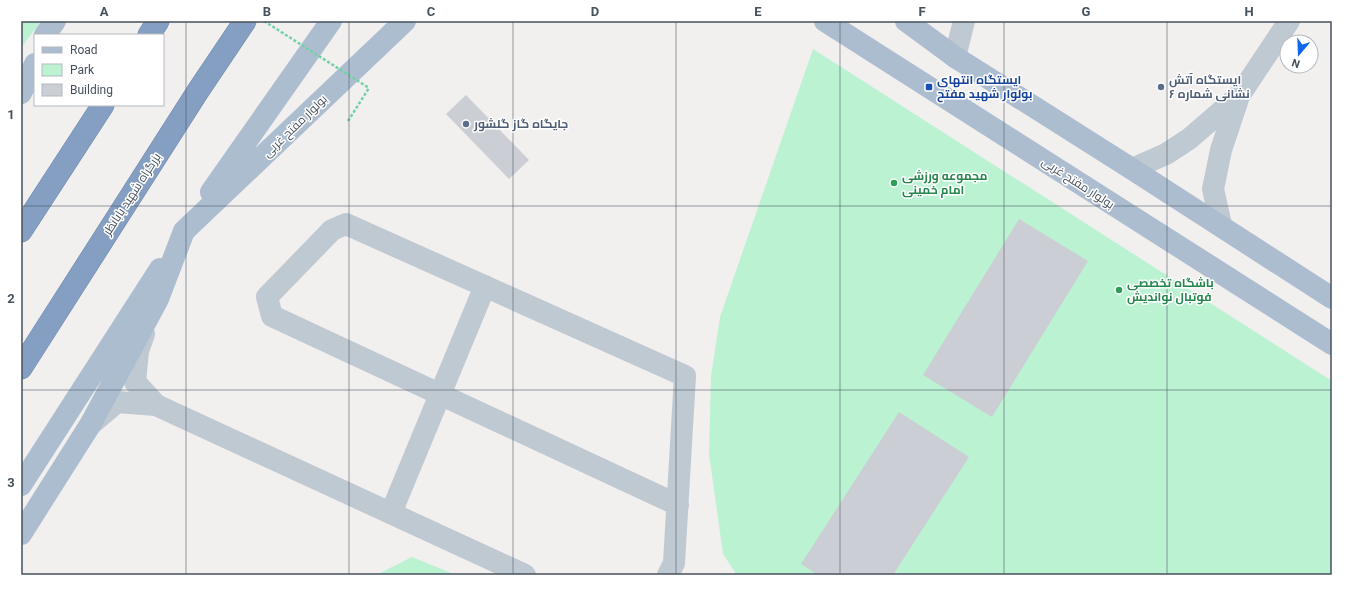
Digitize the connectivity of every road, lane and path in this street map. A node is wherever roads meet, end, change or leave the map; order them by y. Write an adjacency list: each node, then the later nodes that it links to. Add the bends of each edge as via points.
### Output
1 (55, 21): 11 (main road)
2 (158, 21): 12 (highway)
3 (245, 21): 31 (highway, بزرگراه شهید بابانظر)
4 (264, 21): 22 (path, bridge, via 369,88)
5 (331, 21): 26 (main road)
6 (405, 21): 26 (main road, بولوار مفتح غربی)
7 (825, 21): 30 (main road, بولوار مفتح غربی)
8 (906, 21): 15 (main road)
9 (964, 21): 15 (street)
10 (1289, 21): 20 (street)
11 (48, 34)
12 (150, 34)
13 (34, 50): 17 (main road)
14 (34, 56): 18 (main road)
15 (955, 57): 23 (main road)
16 (34, 66): 19 (main road)
17 (21, 68)
18 (21, 78)
19 (21, 93)
20 (1239, 96): 23 (street, via 1189,139 1166,154); 24 (street, via 1221,150 1213,189)
21 (102, 106): 25 (highway)
22 (348, 121)
23 (1132, 169): 24 (main road)
24 (1221, 225): 28 (main road)
25 (21, 231)
26 (184, 231): 29 (main road); 35 (main road)
27 (485, 286): 32 (street); 32 (street, via 346,224 332,230 267,297 272,316); 36 (street, via 685,376)
28 (1332, 298)
29 (158, 299): 33 (street, via 138,351 134,382); 34 (main road)
30 (1332, 344)
31 (21, 368)
32 (440, 394): 36 (street); 37 (street)
33 (156, 405): 34 (street, via 117,402); 37 (street)
34 (90, 425): 38 (main road)
35 (21, 485)
36 (678, 505): 40 (street, via 674,563)
37 (391, 513): 39 (street)
38 (21, 534)
39 (525, 575)
40 (668, 575)

